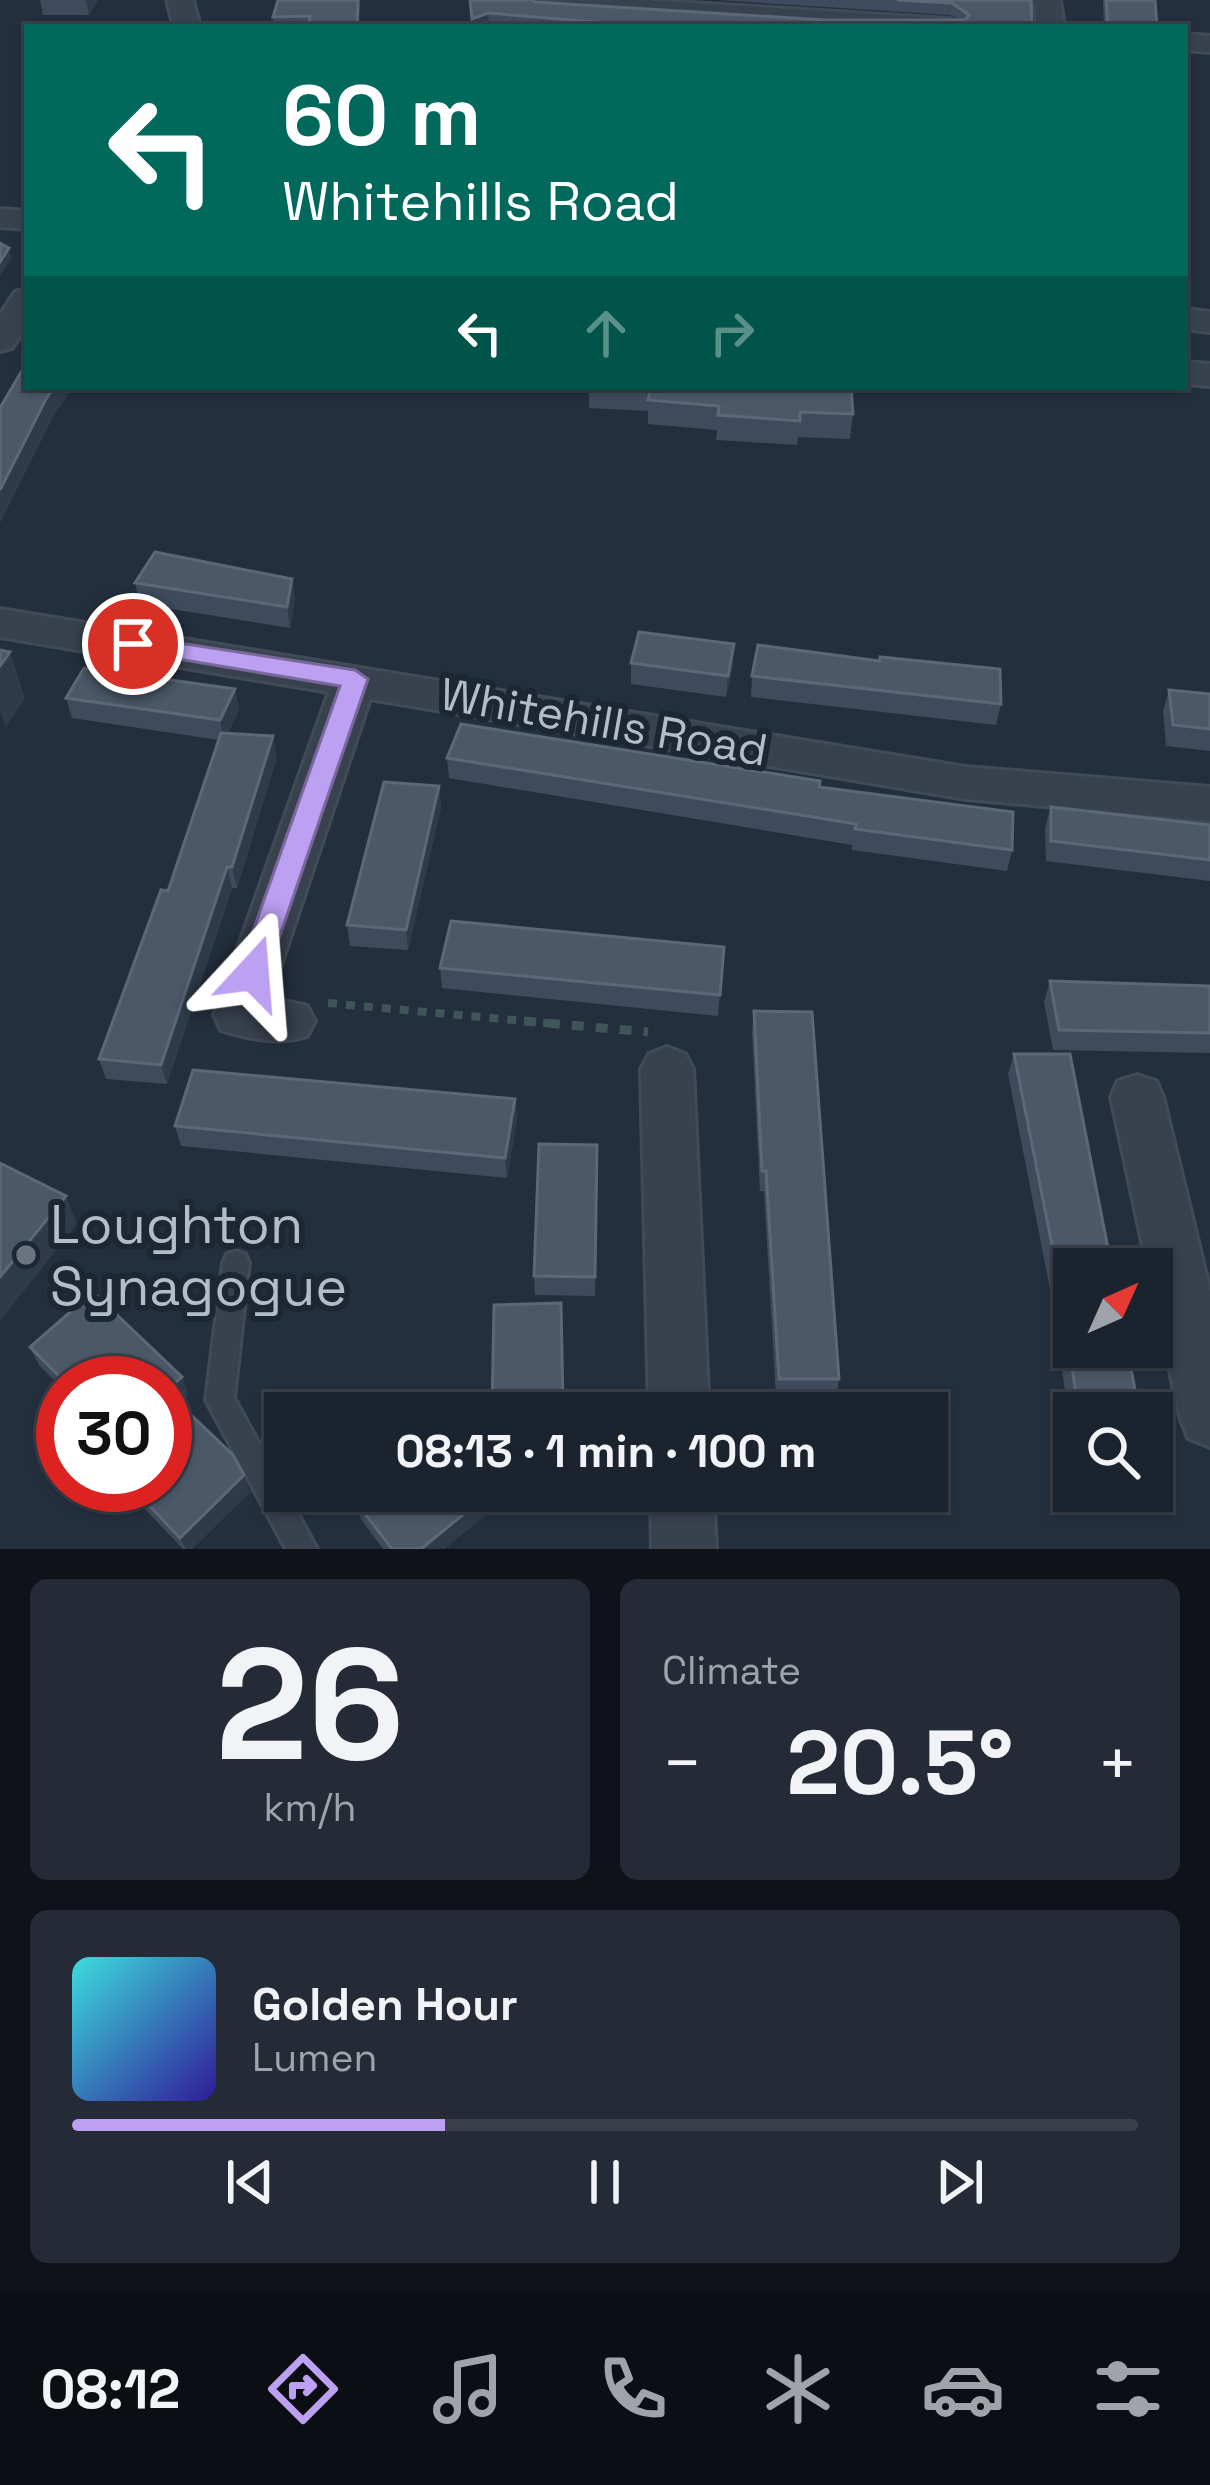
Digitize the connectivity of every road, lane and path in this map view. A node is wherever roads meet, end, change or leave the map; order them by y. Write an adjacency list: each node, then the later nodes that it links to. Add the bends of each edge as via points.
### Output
1 (536, 1): 2 (street)
2 (902, 24)
3 (24, 304): 4 (street)
4 (0, 341)
5 (0, 623): 6 (street, Whitehills Road)
6 (355, 679): 7 (street, Whitehills Road, via 966,783); 8 (street, via 238,1015)
7 (1210, 804)
8 (289, 1021): 9 (path, via 313,1023 327,1003 662,1033)
9 (667, 1069): 12 (street)
10 (1137, 1097): 13 (street)
11 (236, 1263): 15 (lane, via 220,1400)
12 (678, 1392)
13 (1210, 1417)
14 (683, 1512): 16 (street)
15 (302, 1549)
16 (684, 1549)

